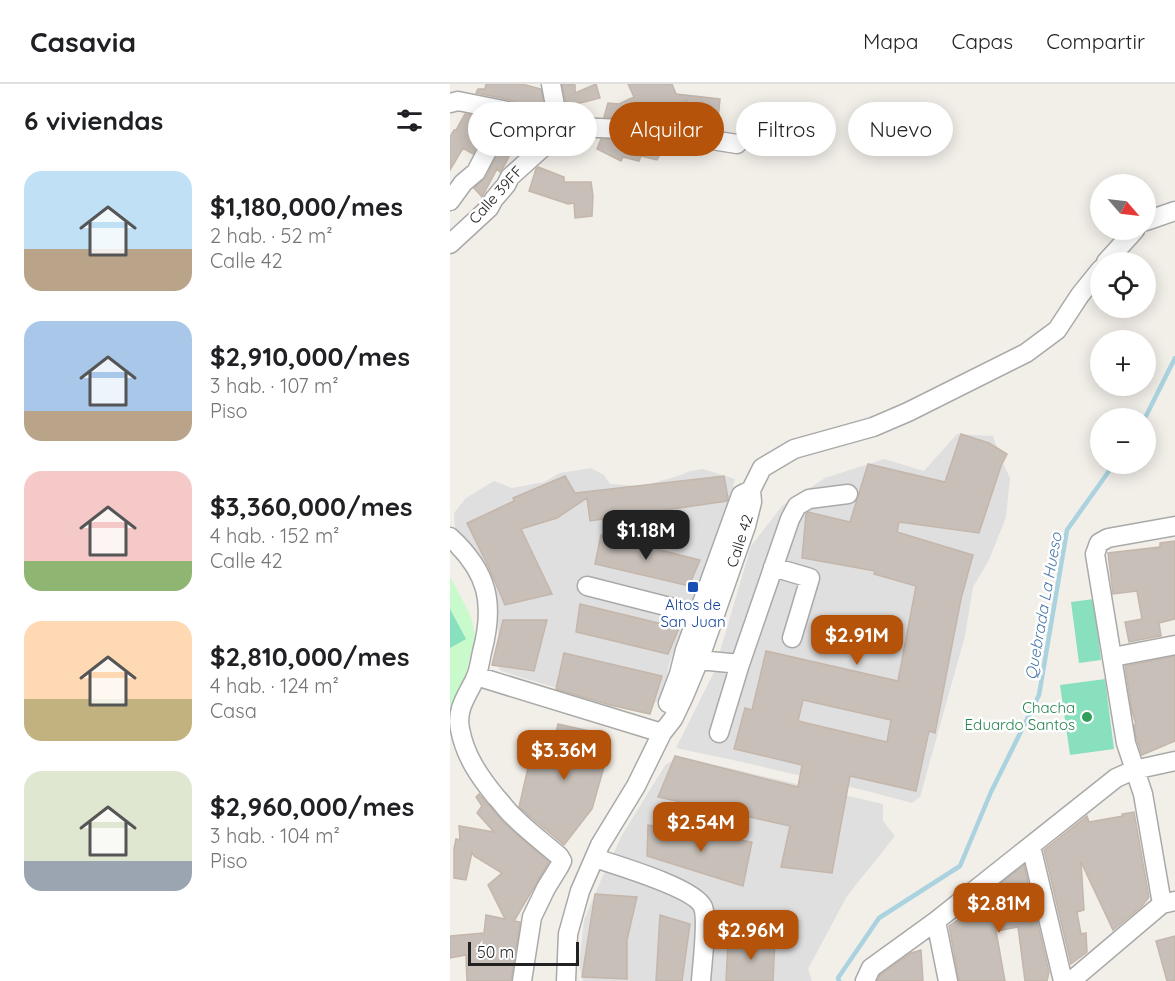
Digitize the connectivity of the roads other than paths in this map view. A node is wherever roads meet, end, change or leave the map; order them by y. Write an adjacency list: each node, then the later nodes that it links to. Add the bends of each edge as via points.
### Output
1 (551, 84): 2 (street)
2 (554, 102)
3 (450, 103): 4 (street)
4 (468, 103)
5 (597, 128): 6 (street, via 649,130)
6 (736, 144)
7 (485, 156): 9 (street)
8 (533, 156): 13 (street, Calle 39FF, via 510,177 489,208)
9 (450, 201)
10 (1175, 211): 11 (street)
11 (1156, 218)
12 (1126, 240): 14 (street)
13 (450, 244)
14 (1115, 252)
15 (1090, 282): 21 (street, Calle 42, via 1058,330 1026,353 908,412 873,427 794,449 762,468 751,490 746,526)
16 (848, 494): 19 (street, via 809,499 797,506)
17 (1175, 526): 24 (street, via 1099,543 1095,554)
18 (450, 537): 27 (street, via 474,564 487,594 488,620)
19 (773, 567): 22 (street, via 810,578); 26 (street)
20 (587, 586): 21 (street)
21 (706, 616): 25 (street, Calle 42); 28 (street, Calle 42, via 686,650 662,715)
22 (792, 638)
23 (1175, 645): 24 (street)
24 (1113, 657): 31 (street)
25 (699, 660): 26 (street); 28 (street, Calle 42, via 673,719)
26 (740, 664): 29 (street)
27 (476, 676): 28 (street); 36 (street, via 458,715 464,746 475,769 513,817 561,861 532,917)
28 (662, 733): 33 (street, Calle 42)
29 (720, 733)
30 (1175, 761): 31 (street)
31 (1134, 770): 32 (street, via 1116,778); 34 (street)
32 (1031, 846): 35 (street); 41 (street)
33 (595, 858): 37 (street, Calle 42, via 580,891 568,934); 38 (street, via 679,888 702,905 705,916)
34 (1168, 902): 42 (street)
35 (936, 921): 39 (street, via 872,968); 40 (street)
36 (522, 981)
37 (566, 981)
38 (701, 981)
39 (865, 981)
40 (948, 981)
41 (1063, 981)
42 (1071, 981)

